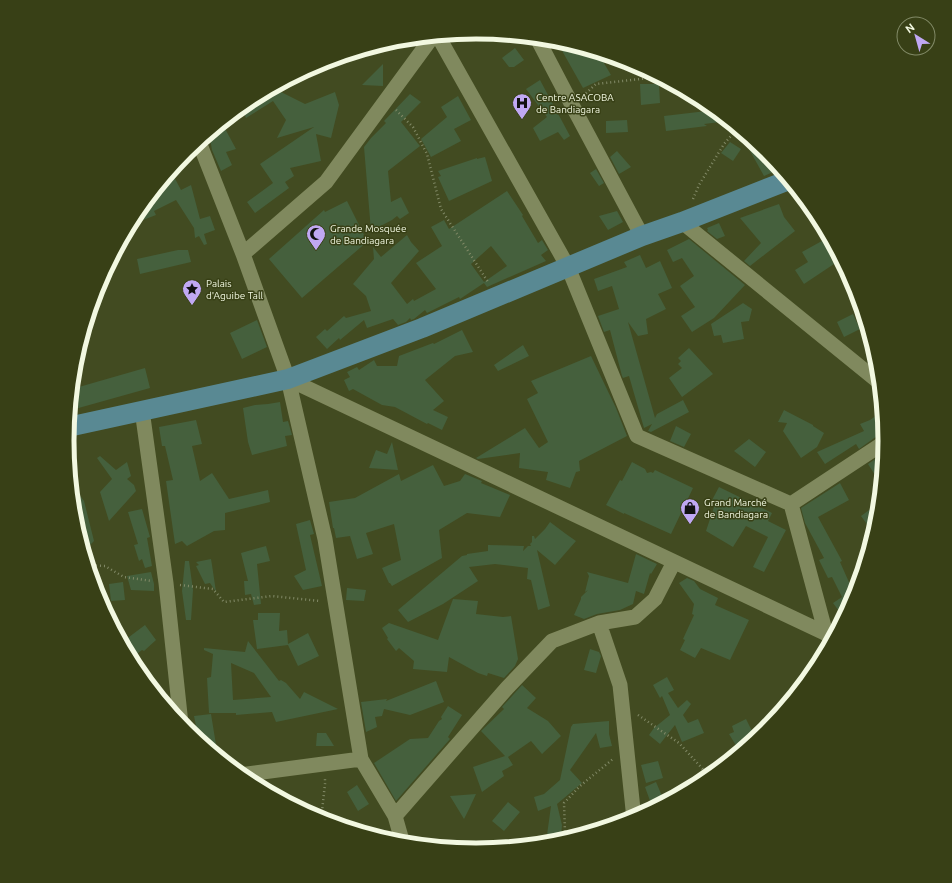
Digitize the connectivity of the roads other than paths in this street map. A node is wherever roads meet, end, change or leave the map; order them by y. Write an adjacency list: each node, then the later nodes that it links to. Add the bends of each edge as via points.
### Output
1 (441, 41): 9 (street)
2 (429, 42): 8 (street, via 326,182)
3 (540, 44): 7 (street)
4 (201, 148): 8 (street)
5 (784, 182): 6 (main road)
6 (682, 222): 7 (main road); 10 (street)
7 (642, 236): 9 (main road)
8 (243, 254): 11 (street)
9 (568, 267): 11 (main road, via 422,328); 15 (street, via 637,436)
10 (873, 376)
11 (288, 379): 12 (main road); 16 (street); 21 (street, via 325,540)
12 (142, 410): 13 (main road); 20 (street, via 166,583)
13 (74, 425)
14 (878, 447): 15 (street)
15 (791, 504): 18 (street)
16 (674, 562): 17 (street, via 655,599 635,617); 19 (street)
17 (599, 623): 23 (street, via 620,685); 24 (street, via 552,641 507,688)
18 (830, 634)
19 (830, 635)
20 (180, 714)
21 (361, 759): 22 (street); 24 (street)
22 (249, 774)
23 (633, 812)
24 (395, 816): 25 (street)
25 (401, 837)

